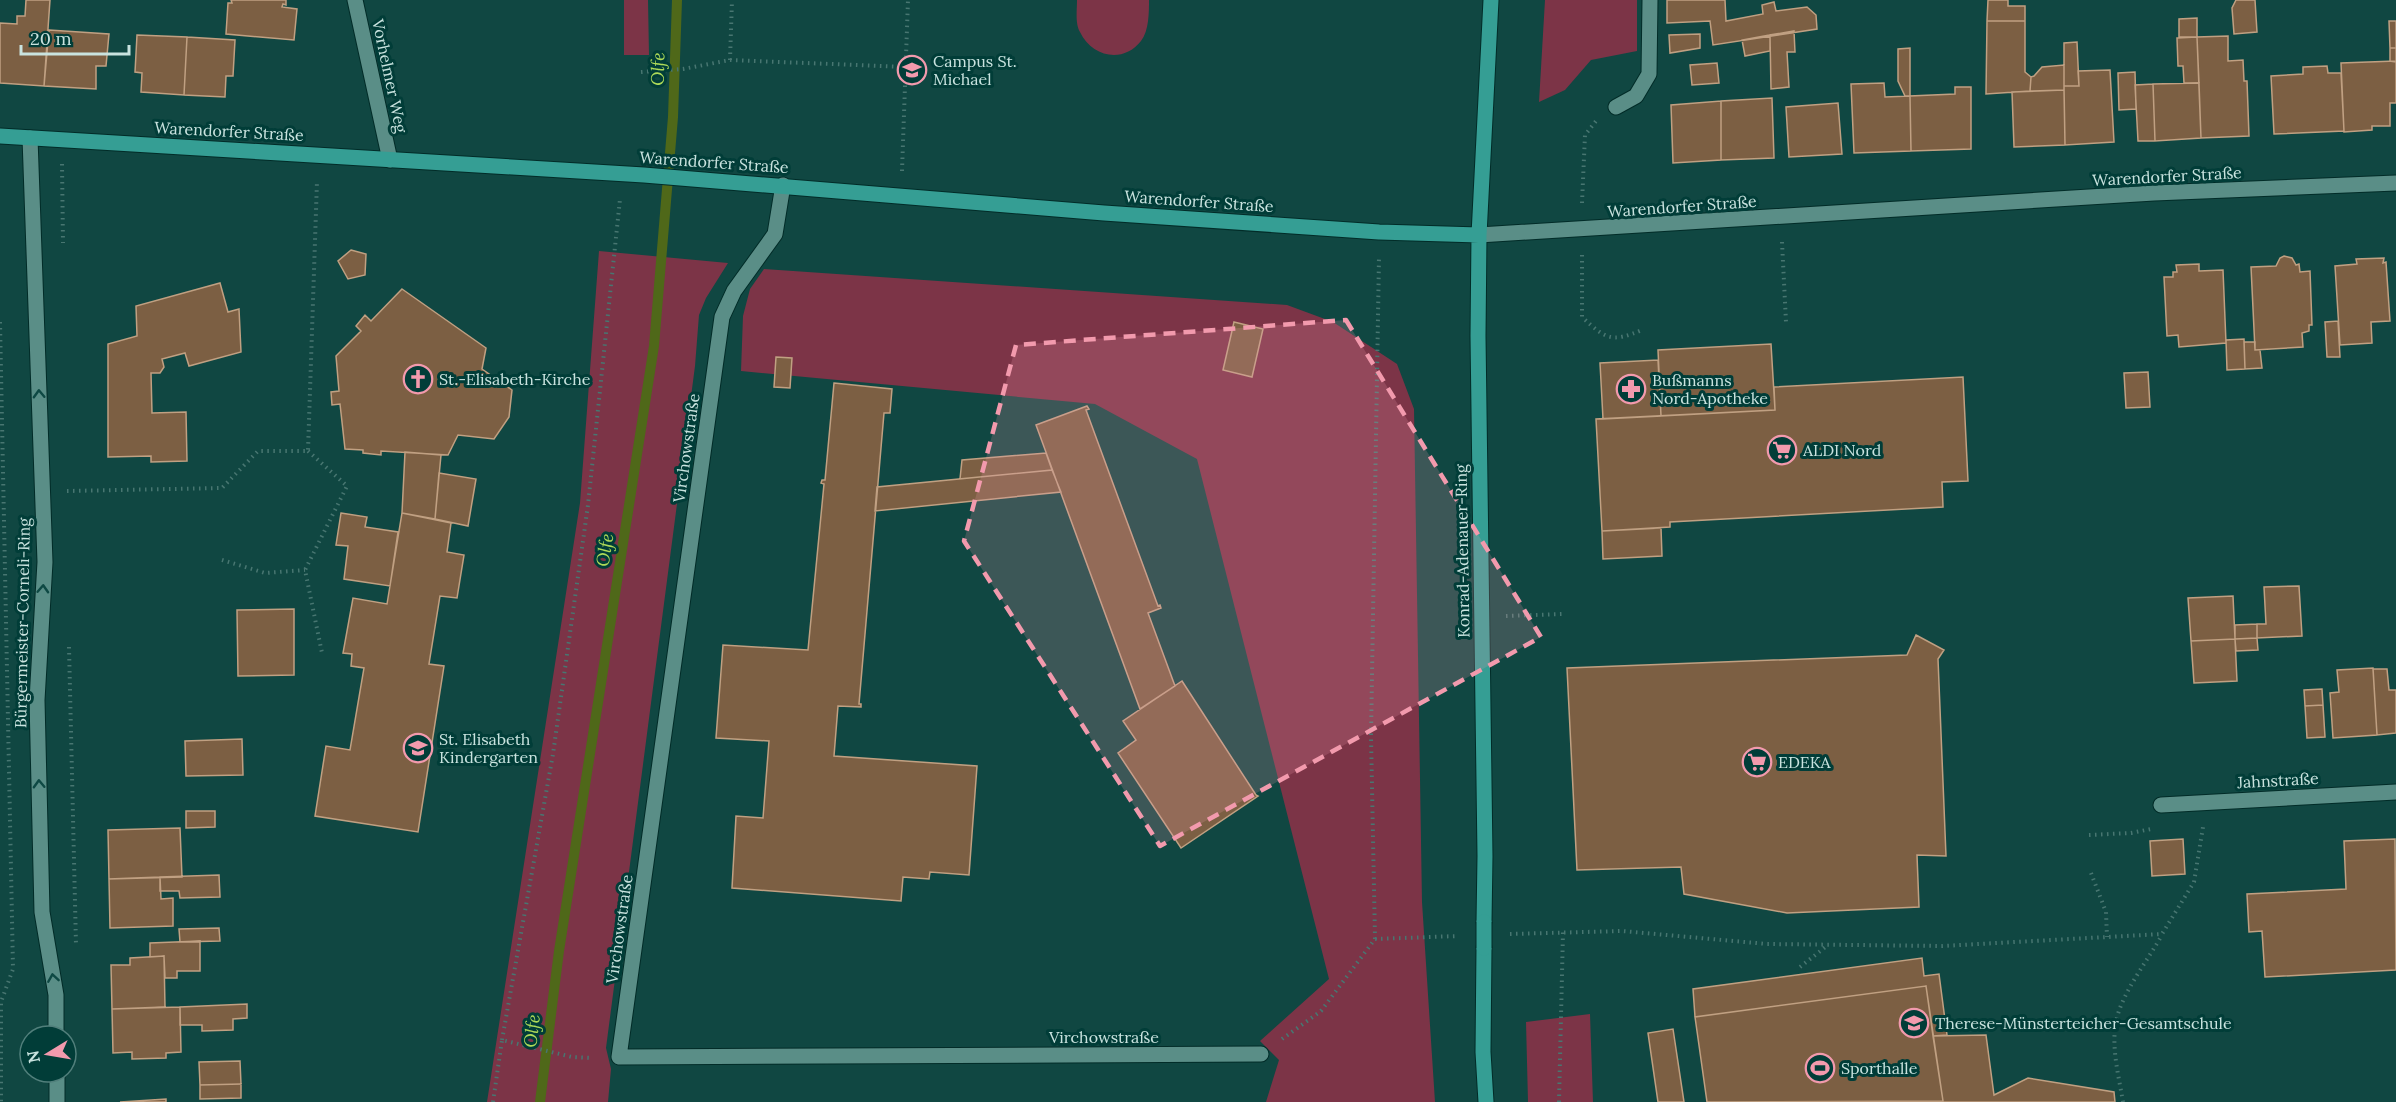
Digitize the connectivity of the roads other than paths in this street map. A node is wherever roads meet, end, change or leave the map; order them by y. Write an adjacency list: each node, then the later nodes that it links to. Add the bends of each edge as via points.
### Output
1 (355, 0): 7 (street, Vorhelmer Weg)
2 (1491, 0): 10 (main road, Konrad-Adenauer-Ring)
3 (1650, 0): 4 (street, via 1649,74 1636,96)
4 (1616, 107)
5 (0, 136): 6 (main road, Warendorfer Straße)
6 (30, 138): 7 (main road, Warendorfer Straße); 13 (street, Bürgermeister-Corneli-Ring, one-way to 6, via 56,995 42,912 37,700 45,561)
7 (390, 160): 9 (main road, Warendorfer Straße)
8 (2396, 183): 10 (street, Warendorfer Straße, via 2154,193)
9 (783, 185): 10 (main road, Warendorfer Straße, via 1379,232); 14 (street, Virchowstraße, via 775,234 734,291 722,317 619,1057)
10 (1479, 235): 17 (main road, Konrad-Adenauer-Ring, bridge)
11 (2396, 792): 12 (street, Jahnstraße)
12 (2161, 805)
13 (56, 1024)
14 (1261, 1054)
15 (57, 1084): 16 (street)
16 (57, 1102)
17 (1486, 1102)

